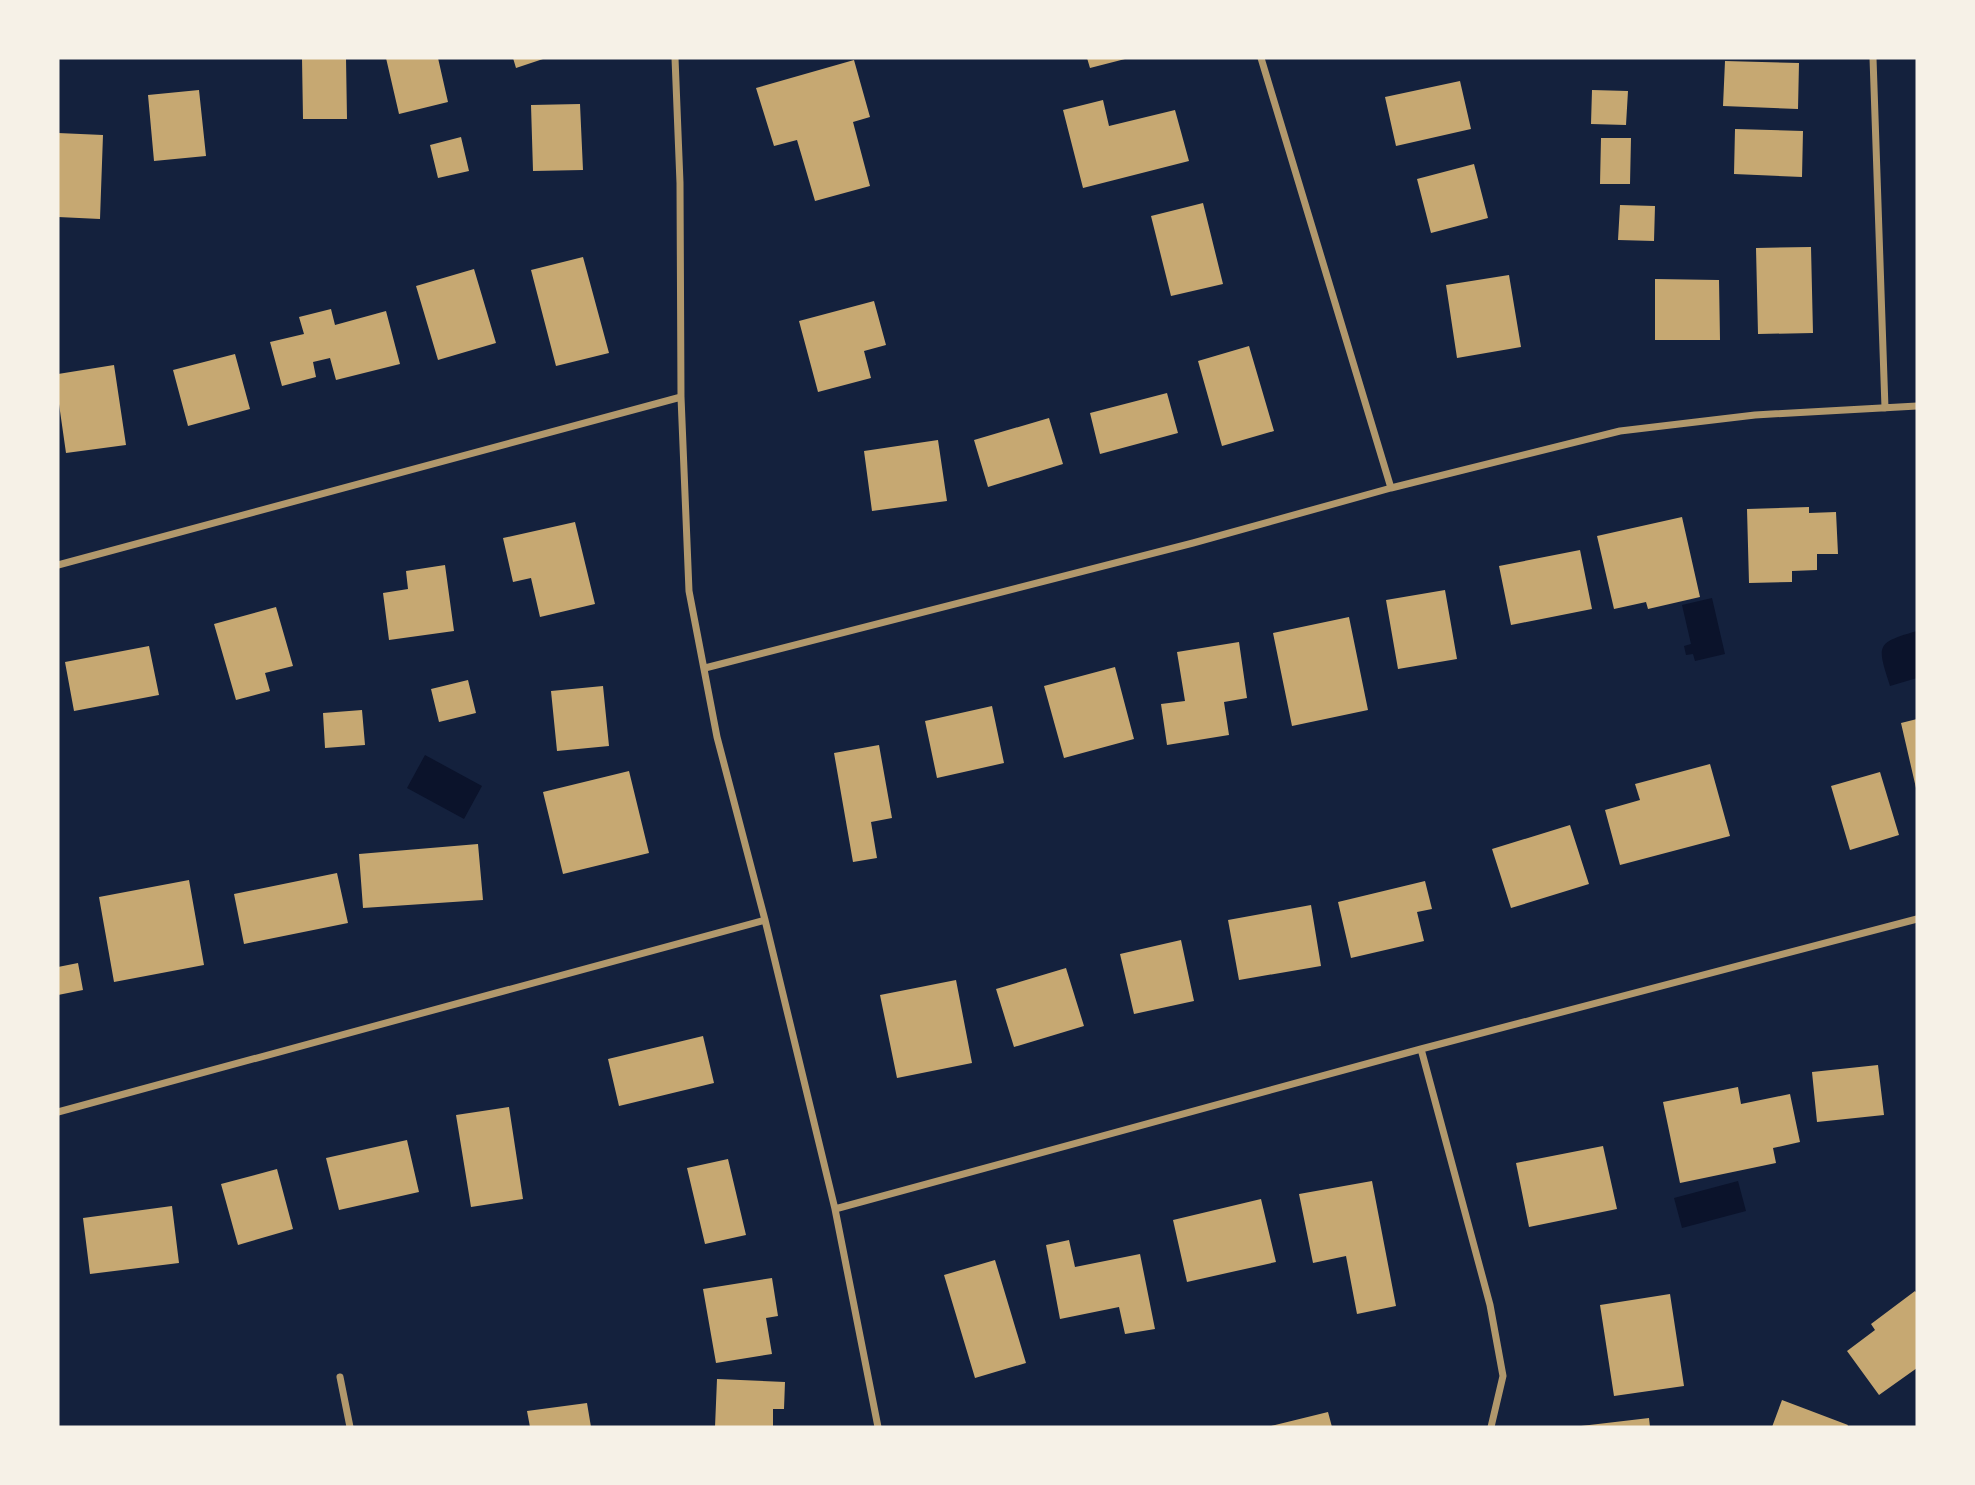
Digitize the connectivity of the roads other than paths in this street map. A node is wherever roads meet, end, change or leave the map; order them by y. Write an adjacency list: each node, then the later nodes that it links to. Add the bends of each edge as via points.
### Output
1 (675, 58): 4 (street)
2 (1261, 58): 7 (street)
3 (1873, 58): 6 (street)
4 (681, 397): 8 (street); 9 (street, via 689,591)
5 (1917, 406): 6 (street)
6 (1885, 408): 7 (street, via 1755,415 1620,431)
7 (1391, 488): 9 (street)
8 (58, 565)
9 (705, 668): 11 (street, via 717,737)
10 (1917, 919): 12 (street)
11 (765, 920): 13 (street); 14 (street)
12 (1422, 1049): 14 (street); 18 (street, via 1490,1305 1503,1376)
13 (58, 1112)
14 (835, 1209): 17 (street)
15 (340, 1377): 16 (street)
16 (350, 1427)
17 (877, 1427)
18 (1491, 1427)

